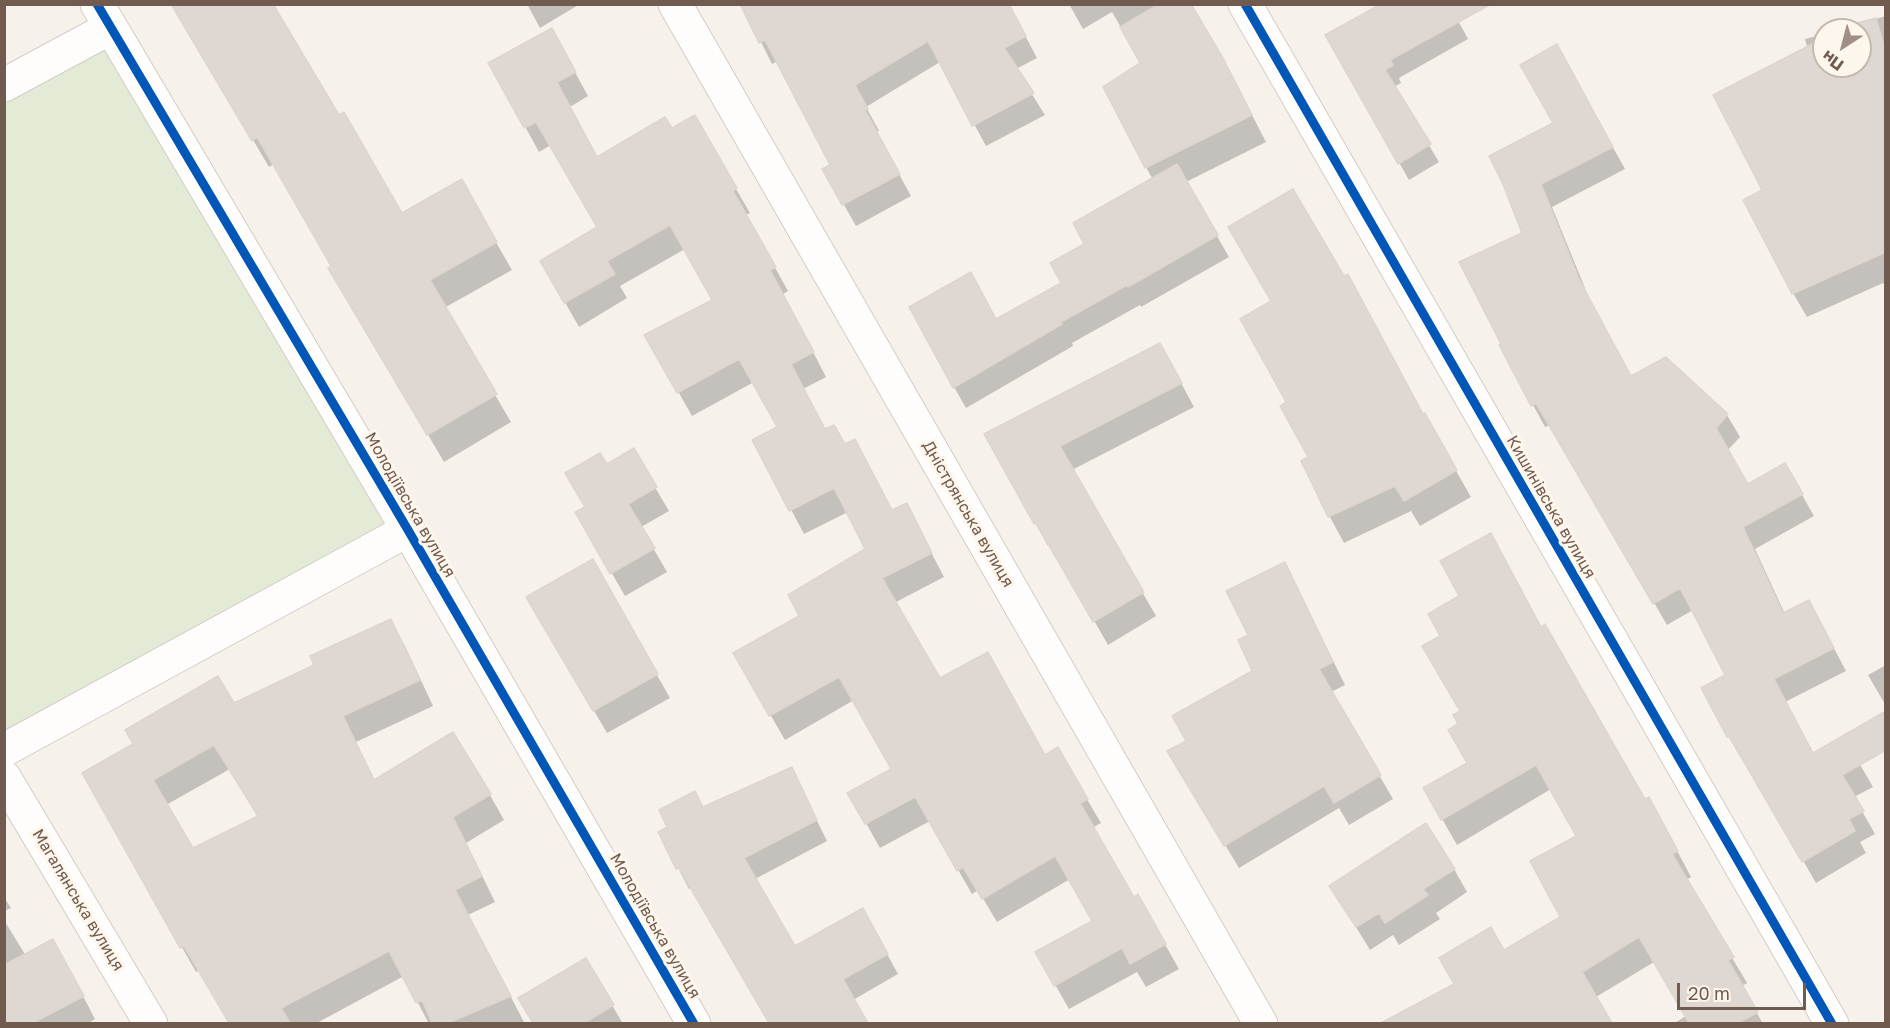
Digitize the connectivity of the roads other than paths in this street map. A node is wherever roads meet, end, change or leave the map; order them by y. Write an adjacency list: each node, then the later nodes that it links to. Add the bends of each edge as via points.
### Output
1 (675, 4): 10 (street, Дністрянська вулиця)
2 (1245, 4): 11 (street, Кишинівська вулиця)
3 (104, 16): 4 (street); 5 (street, Молодіївська вулиця)
4 (4, 85)
5 (408, 530): 6 (street); 9 (street, Молодіївська вулиця)
6 (4, 750)
7 (4, 777): 8 (street, Магалянська вулиця)
8 (152, 1023)
9 (694, 1023)
10 (1261, 1023)
11 (1832, 1023)

